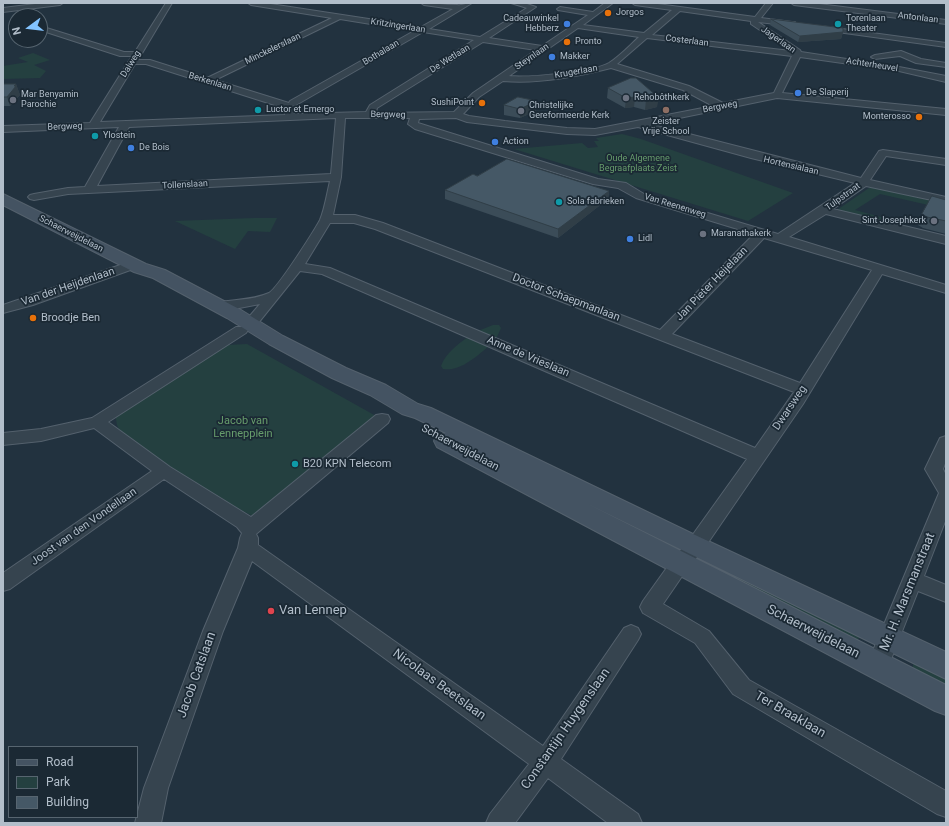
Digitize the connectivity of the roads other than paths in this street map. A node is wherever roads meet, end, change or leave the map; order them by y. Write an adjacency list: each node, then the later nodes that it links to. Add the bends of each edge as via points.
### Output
1 (60, 3): 15 (street)
2 (169, 3): 31 (street, Dalweg)
3 (252, 3): 11 (street, Kritzingerlaan)
4 (424, 3): 12 (street)
5 (469, 3): 12 (street, Bothalaan)
6 (514, 3): 28 (street, De Wetlaan, via 534,7)
7 (610, 3): 17 (street, Steynlaan)
8 (635, 3): 14 (street)
9 (770, 3): 19 (street, Jagerlaan)
10 (794, 3): 16 (street, Antonlaan)
11 (264, 4): 18 (street, Kritzingerlaan)
12 (460, 8): 24 (street, Bothalaan)
13 (560, 9): 17 (street)
14 (678, 9): 19 (street); 27 (street, Krugerlaan)
15 (3, 10)
16 (898, 12): 20 (street, Antonlaan); 26 (street)
17 (594, 14): 21 (street, Steynlaan)
18 (339, 17): 24 (street, Kritzingerlaan); 39 (street, Minckelerslaan)
19 (756, 20): 22 (street); 32 (street, Jagerlaan, via 754,22 757,25 798,51)
20 (946, 22)
21 (577, 26): 27 (street, Costerlaan); 30 (street, Steynlaan)
22 (801, 26)
23 (816, 28): 26 (street)
24 (422, 30): 28 (street, Kritzingerlaan); 42 (street, Bothalaan)
25 (48, 31): 31 (street, via 123,54)
26 (889, 31): 29 (street)
27 (646, 36): 32 (street, Costerlaan); 35 (street, Krugerlaan)
28 (482, 39): 30 (street, Kritzingerlaan); 46 (street, De Wetlaan, via 373,107)
29 (946, 45)
30 (544, 49): 37 (street, Steynlaan)
31 (138, 54): 34 (street, Dalweg)
32 (797, 54): 38 (street, Achterheuvel, via 899,69); 40 (street, Jagerlaan)
33 (875, 57): 36 (street, via 901,53 919,61)
34 (132, 62): 39 (street, Berkenlaan, via 147,62); 51 (street, Dalweg)
35 (611, 65): 37 (street, Krugerlaan, via 565,75 520,80); 41 (street, via 686,88)
36 (946, 65)
37 (502, 78): 48 (street, Steynlaan, via 476,95)
38 (946, 79)
39 (207, 81): 42 (street, Berkenlaan)
40 (773, 96): 41 (street, Bergweg); 44 (street, Bergweg)
41 (723, 107): 50 (street, Bergweg)
42 (290, 110): 43 (street, Berkenlaan); 45 (street, Bergweg); 49 (street, Bergweg)
43 (320, 110)
44 (946, 112)
45 (342, 115): 46 (street, Bergweg); 54 (street)
46 (370, 115): 47 (street, Bergweg)
47 (415, 115): 48 (street, Bergweg); 62 (street, Van Reenenweg, via 414,124 418,127 597,182 629,189 640,196)
48 (457, 115): 50 (street, Bergweg, via 474,120 580,132 607,131)
49 (126, 124): 51 (street, Bergweg); 56 (street)
50 (638, 124): 55 (street, Hortensialaan, via 759,158)
51 (93, 126): 52 (street, Bergweg)
52 (3, 129)
53 (946, 162): 55 (street, Tulpstraat, via 883,153)
54 (336, 178): 56 (street, Tollenslaan); 61 (street)
55 (863, 183): 59 (street, Hortensialaan); 60 (street, Tulpstraat)
56 (89, 190): 57 (street, Tollenslaan)
57 (34, 197)
58 (3, 199): 65 (street, Schaerweijdelaan)
59 (946, 200)
60 (824, 210): 63 (street, Tulpstraat); 64 (street)
61 (326, 219): 66 (street); 73 (street, Doctor Schaepmanlaan, via 355,219 379,226)
62 (762, 233): 63 (street, Van Reenenweg); 73 (street, Jan Pieter Heijelaan)
63 (780, 238): 67 (street, Van Reenenweg)
64 (946, 240)
65 (136, 266): 70 (street, Schaerweijdelaan, via 159,274); 71 (street, Van der Heijdenlaan); 72 (street, Schaerweijdelaan, via 153,279)
66 (297, 267): 69 (street); 79 (street, Anne de Vrieslaan, via 325,271)
67 (880, 269): 68 (street, Van Reenenweg); 74 (street, Dwarsweg)
68 (946, 289)
69 (276, 294): 70 (street, via 240,306); 72 (street)
70 (219, 306): 72 (street, Schaerweijdelaan)
71 (3, 309)
72 (245, 327): 76 (street); 84 (street, Schaerweijdelaan, via 378,390 410,409); 85 (street, Schaerweijdelaan, via 305,367)
73 (662, 336): 74 (street, Doctor Schaepmanlaan)
74 (803, 390): 79 (street, Dwarsweg)
75 (382, 419): 83 (street)
76 (97, 422): 77 (street, via 41,435); 80 (street)
77 (3, 439)
78 (946, 442): 81 (street, via 934,469)
79 (757, 456): 84 (street, Dwarsweg)
80 (164, 472): 83 (street, via 244,522); 87 (street, Joost van den Vondellaan)
81 (946, 491)
82 (946, 496): 86 (street, Mr. H. Marsmanstraat)
83 (249, 538): 94 (street, Nicolaas Beetslaan, via 403,658); 96 (street, Jacob Catslaan, via 156,788)
84 (696, 545): 85 (street); 90 (street, Schaerweijdelaan)
85 (680, 564): 91 (street, Schaerweijdelaan); 95 (street, Ter Braaklaan, via 650,607 702,637 741,687)
86 (913, 580): 88 (street); 90 (street, Mr. H. Marsmanstraat)
87 (3, 583)
88 (946, 594)
89 (632, 634): 94 (street, Constantijn Huygenslaan)
90 (889, 639): 91 (street, Mr. H. Marsmanstraat); 92 (street, Schaerweijdelaan)
91 (878, 665): 93 (street, Schaerweijdelaan)
92 (946, 666)
93 (946, 701)
94 (545, 763): 97 (street, Constantijn Huygenslaan); 98 (street, Nicolaas Beetslaan)
95 (946, 805)
96 (148, 823)
97 (499, 823)
98 (629, 823)

